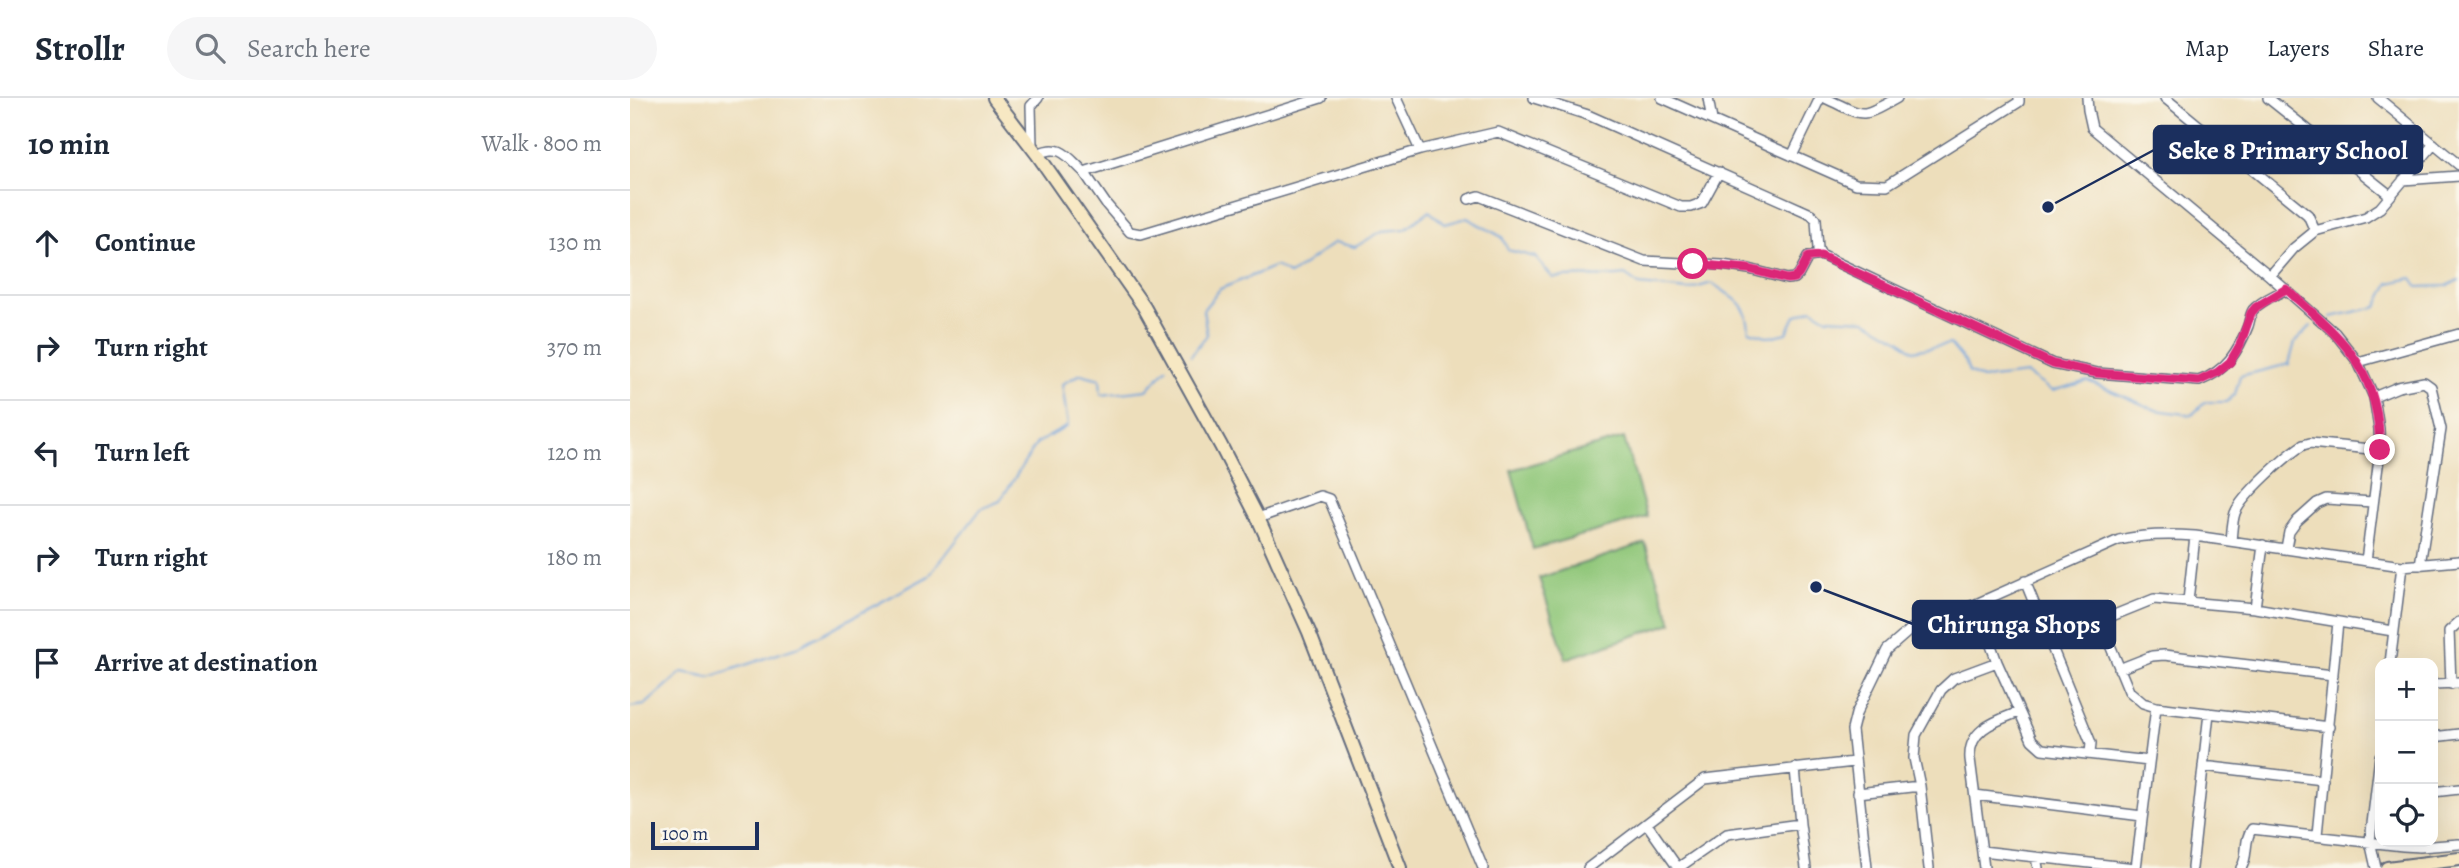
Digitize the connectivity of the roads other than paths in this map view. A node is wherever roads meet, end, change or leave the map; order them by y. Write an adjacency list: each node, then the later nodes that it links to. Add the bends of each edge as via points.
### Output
1 (994, 98): 19 (main road)
2 (1038, 98): 19 (street, via 1031,106)
3 (1321, 98): 22 (street)
4 (1396, 98): 18 (street)
5 (1534, 98): 23 (street, via 1588,115)
6 (1662, 98): 16 (street)
7 (1708, 98): 16 (street)
8 (1819, 98): 20 (street)
9 (1825, 98): 10 (street, via 1868,114)
10 (1897, 98)
11 (2019, 98): 20 (street, via 1887,185 1856,184)
12 (2087, 98): 30 (street, via 2092,128)
13 (2165, 98): 28 (street, via 2308,215)
14 (2268, 98): 26 (street)
15 (2378, 98): 17 (street)
16 (1712, 120): 20 (street)
17 (2434, 144): 21 (street); 25 (street)
18 (1420, 150): 22 (street, via 1141,234 1130,232); 23 (street, via 1499,132 1681,207 1702,203)
19 (1035, 151): 22 (street, via 1061,151); 37 (main road, via 1144,307)
20 (1792, 156)
21 (2459, 165)
22 (1084, 172)
23 (1719, 172): 29 (street, via 1811,214 1816,219)
24 (2459, 176): 25 (street)
25 (2403, 180): 26 (street)
26 (2390, 195): 28 (street, via 2366,217)
27 (1469, 199): 29 (street, via 1479,196 1643,261 1722,265 1787,279 1799,274 1808,257)
28 (2315, 231): 30 (street)
29 (1821, 256): 31 (street, via 2053,364 2097,373 2199,381 2230,362 2251,313)
30 (2270, 276): 31 (street)
31 (2286, 289): 33 (street, via 2335,333)
32 (2459, 334): 33 (street)
33 (2358, 362): 34 (street)
34 (2374, 397): 35 (street); 44 (street, via 2424,382 2431,387 2438,410 2441,429)
35 (2380, 450): 36 (street); 39 (street, via 2303,445 2246,497 2234,516)
36 (2373, 502): 41 (street, via 2326,499 2317,503 2289,532); 42 (street)
37 (1258, 518): 87 (main road, via 1309,632); 88 (street, via 1320,496 1329,499)
38 (2196, 536): 39 (street); 46 (street, via 2164,533 2119,540); 47 (street)
39 (2231, 541): 40 (street)
40 (2263, 545): 41 (street); 49 (street)
41 (2286, 548): 42 (street)
42 (2366, 561): 45 (street)
43 (2459, 561): 44 (street)
44 (2420, 565): 45 (street)
45 (2402, 566): 53 (street)
46 (2025, 581): 48 (street); 54 (street)
47 (2188, 601): 49 (street); 50 (street, via 2154,599)
48 (1976, 604): 56 (street); 68 (street, via 1911,629 1887,650 1852,730)
49 (2255, 608): 51 (street)
50 (2100, 621): 54 (street); 57 (street)
51 (2338, 622): 53 (street); 58 (street)
52 (2459, 622): 59 (street, via 2449,631)
53 (2393, 631): 55 (street)
54 (2050, 641): 66 (street, via 2091,743)
55 (2390, 658)
56 (1997, 662): 61 (street); 72 (street, via 1954,678 1941,690 1916,734 1914,758)
57 (2119, 669): 58 (street, via 2164,655); 60 (street, via 2135,698)
58 (2333, 675): 63 (street)
59 (2455, 683)
60 (2156, 707): 62 (street); 67 (street)
61 (2019, 712): 66 (street, via 2036,746); 76 (street, via 1988,724 1974,741 1970,753)
62 (2209, 713): 63 (street); 69 (street)
63 (2329, 727): 71 (street)
64 (2459, 734): 65 (street)
65 (2438, 736)
66 (2090, 754): 67 (street)
67 (2149, 761): 78 (street)
68 (1854, 762): 70 (street); 75 (street)
69 (2203, 766): 71 (street); 97 (street)
70 (1795, 768): 79 (street, via 1705,779); 80 (street)
71 (2323, 780): 81 (street)
72 (1920, 786): 75 (street); 93 (street)
73 (2459, 789): 74 (street)
74 (2438, 791)
75 (1858, 793): 92 (street)
76 (1975, 795): 78 (street); 84 (street)
77 (2375, 810): 82 (street)
78 (2142, 816): 96 (street)
79 (1647, 824): 89 (street); 90 (street)
80 (1800, 824): 90 (street, via 1727,834); 91 (street)
81 (2318, 835): 82 (street); 98 (street, via 2252,829)
82 (2370, 841): 83 (street, via 2420,847); 99 (street)
83 (2459, 844)
84 (1982, 851): 85 (street); 94 (street)
85 (2036, 857): 95 (street); 96 (street)
86 (2459, 859): 100 (main road)
87 (1401, 868)
88 (1483, 868)
89 (1588, 868)
90 (1678, 868)
91 (1806, 868)
92 (1867, 868)
93 (1928, 868)
94 (1984, 868)
95 (2038, 868)
96 (2136, 868)
97 (2192, 868)
98 (2241, 868)
99 (2376, 868)
100 (2388, 868)

